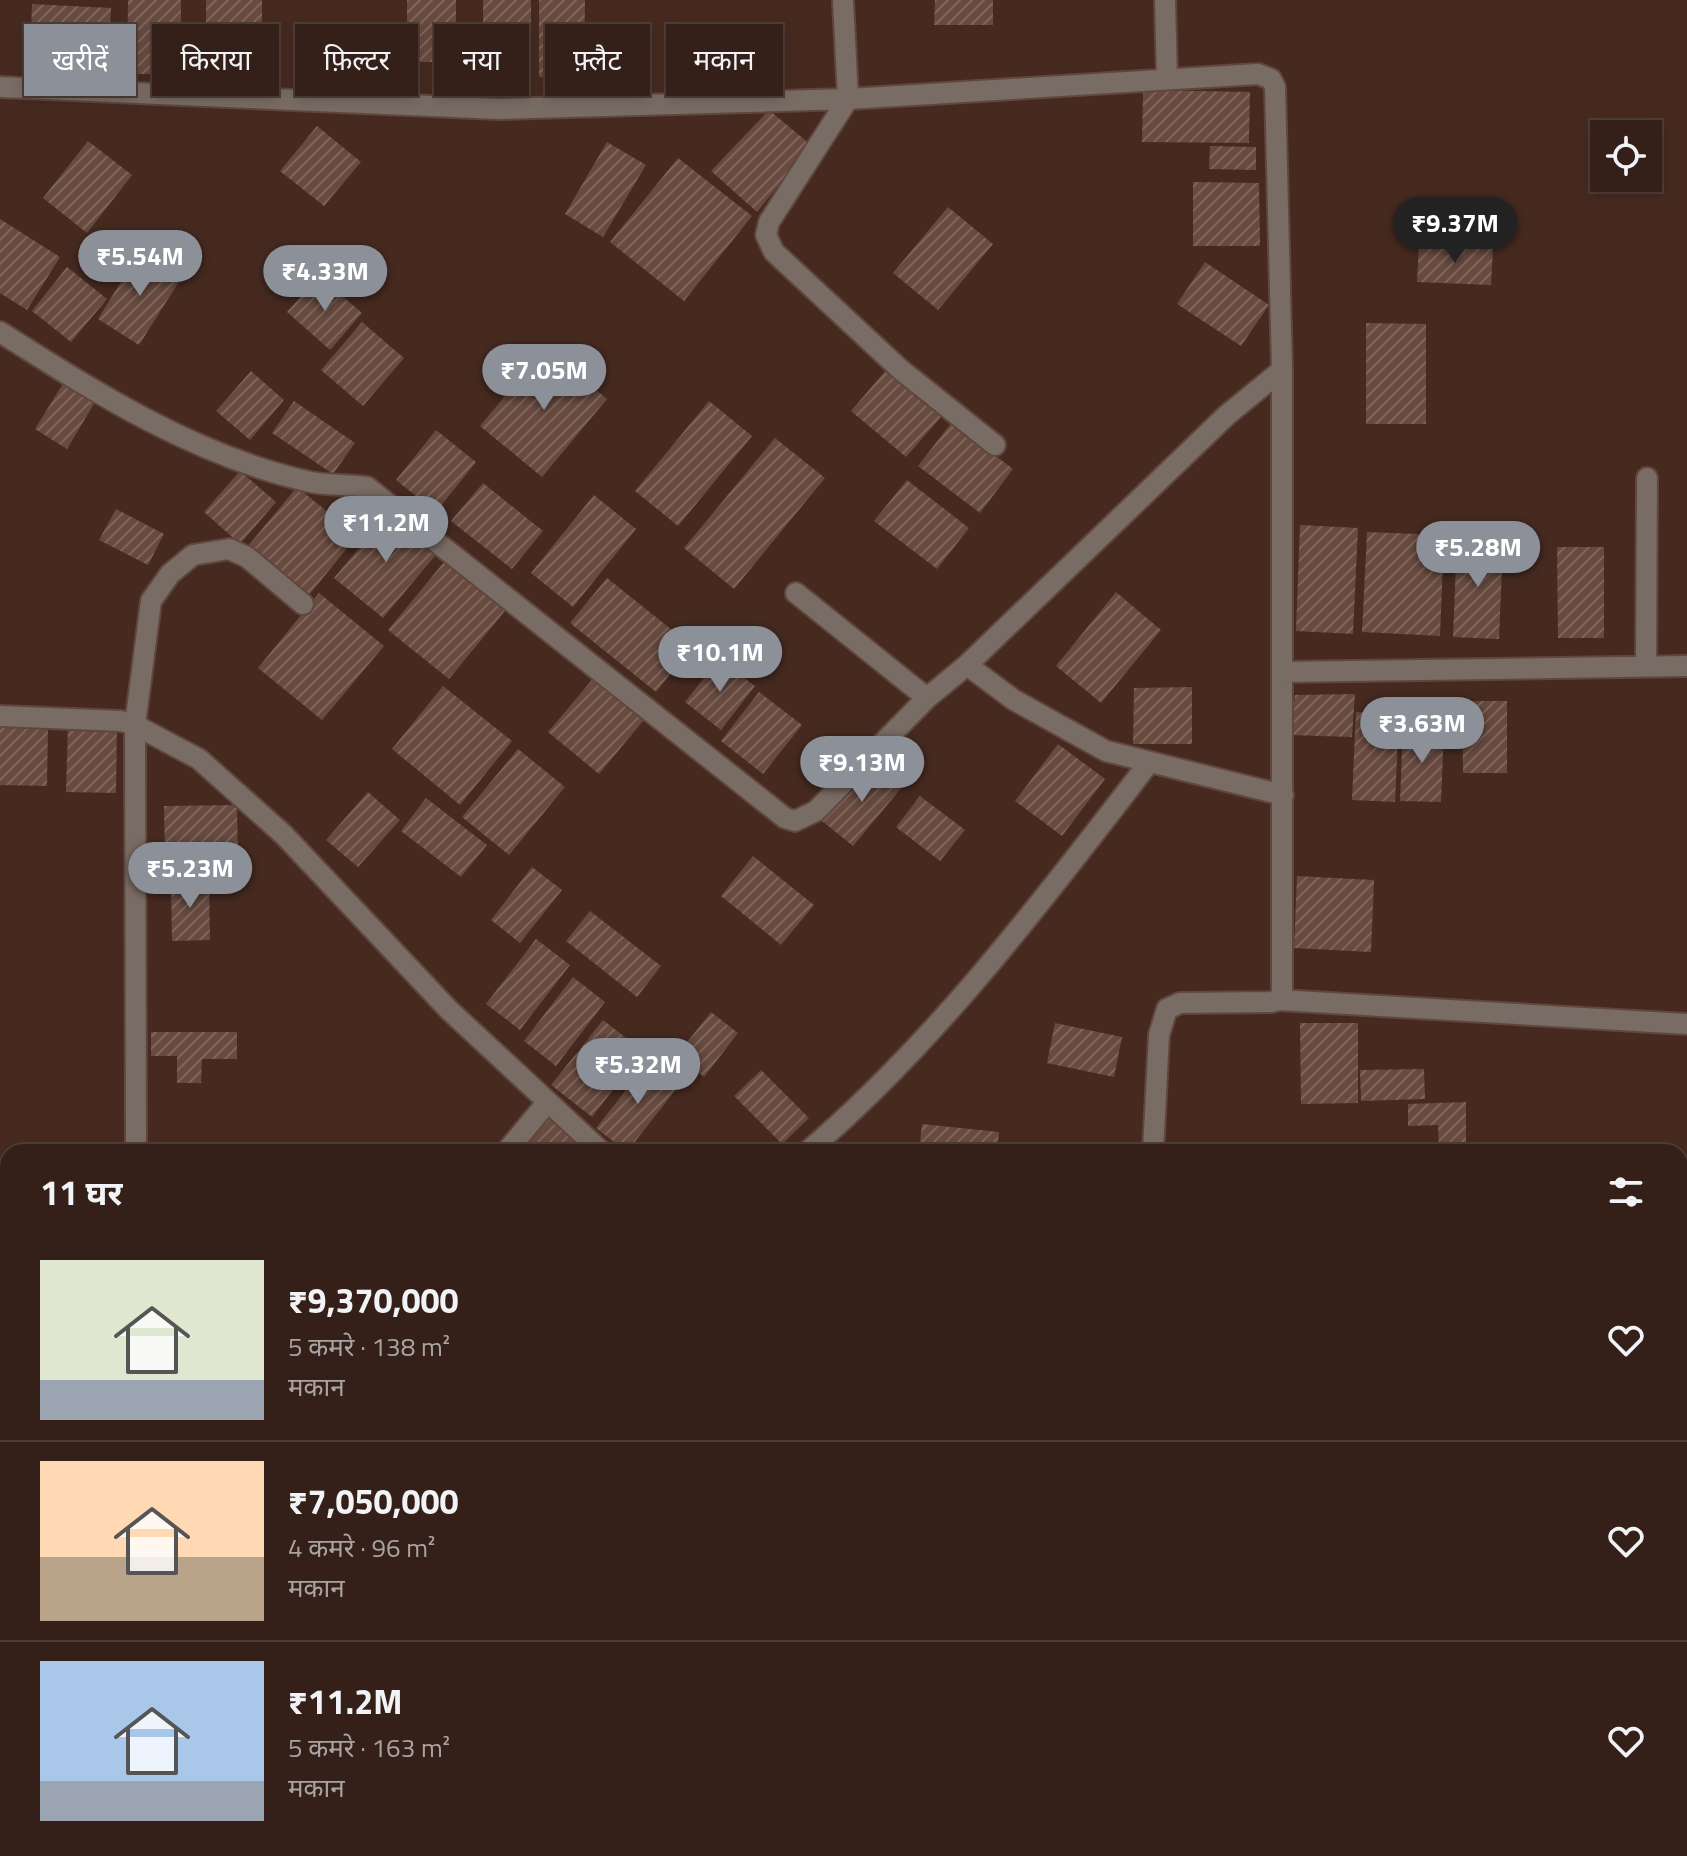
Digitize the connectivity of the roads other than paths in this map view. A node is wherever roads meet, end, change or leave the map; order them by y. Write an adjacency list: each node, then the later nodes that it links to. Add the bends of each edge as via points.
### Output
1 (843, 0): 5 (street)
2 (1165, 0): 3 (street)
3 (1167, 77): 5 (street); 7 (street, via 1258,74 1275,87)
4 (0, 87): 5 (street, via 499,109)
5 (848, 99): 8 (street, via 769,222 766,235 774,252 901,370)
6 (0, 332): 16 (street, via 155,425 225,457 310,483 367,487 785,818 795,821 816,811)
7 (1282, 370): 12 (street, via 1227,415); 15 (street)
8 (995, 445)
9 (1647, 478): 14 (street)
10 (796, 593): 16 (street)
11 (303, 604): 18 (street, via 247,557 229,549 193,555 170,574 151,601)
12 (967, 665): 16 (street); 19 (street, via 1057,726 1106,751)
13 (1687, 666): 14 (street)
14 (1646, 667): 15 (street)
15 (1282, 672): 20 (street)
16 (927, 698)
17 (0, 716): 18 (street)
18 (135, 725): 23 (street, via 199,759 284,835); 24 (street)
19 (1148, 764): 20 (street); 27 (street, via 1036,909 920,1043)
20 (1283, 795): 21 (street)
21 (1279, 1000): 22 (street); 28 (street, via 1180,1003 1167,1009 1159,1035)
22 (1687, 1024)
23 (546, 1104): 25 (street); 26 (street)
24 (136, 1144)
25 (513, 1144)
26 (593, 1144)
27 (816, 1144)
28 (1153, 1144)

